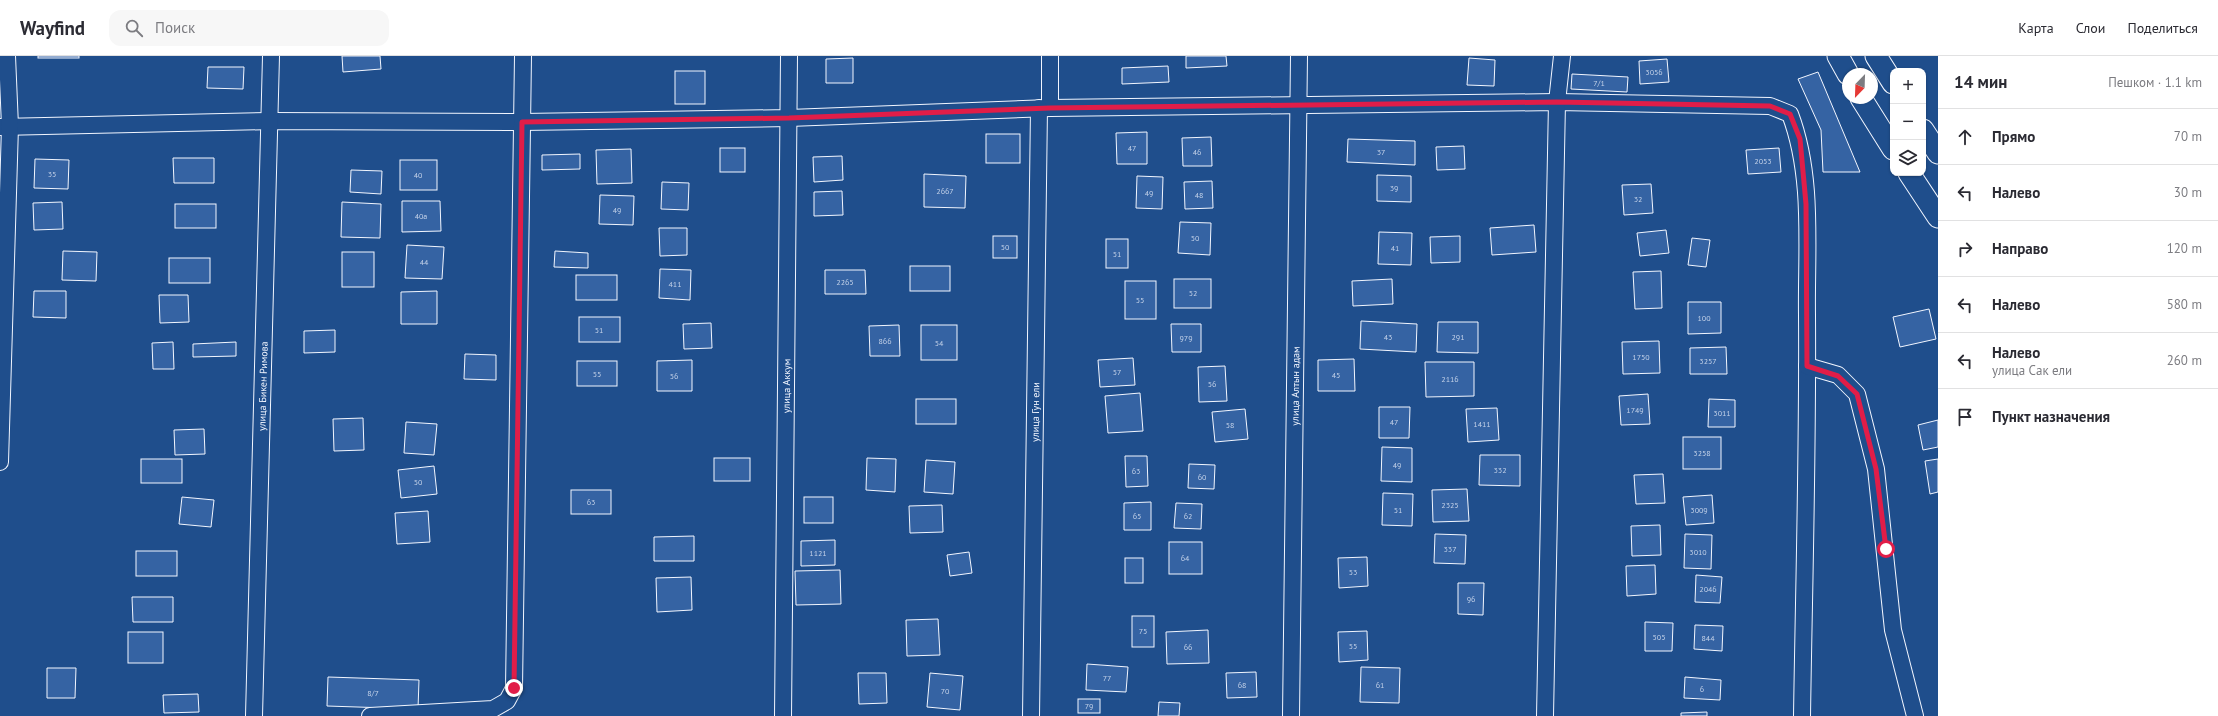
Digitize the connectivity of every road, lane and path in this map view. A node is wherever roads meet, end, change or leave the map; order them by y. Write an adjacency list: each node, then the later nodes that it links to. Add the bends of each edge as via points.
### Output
1 (7, 56): 19 (street)
2 (271, 56): 17 (street, улица Бикен Римова)
3 (523, 56): 18 (street)
4 (789, 56): 16 (street, улица Аккум)
5 (1050, 56): 15 (street, улица Гун ели)
6 (1299, 56): 14 (street, улица Алтын адам)
7 (1562, 56): 12 (street)
8 (1838, 56): 10 (main road)
9 (1876, 56): 11 (main road)
10 (1845, 68)
11 (1890, 79)
12 (1557, 102): 14 (street); 25 (street, via 1770,106 1790,114 1800,139 1806,204); 32 (street)
13 (1865, 104): 21 (main road)
14 (1298, 105): 15 (street); 31 (street, улица Алтын адам)
15 (1045, 108): 16 (street); 30 (street, улица Гун ели)
16 (789, 118): 18 (street); 29 (street, улица Аккум)
17 (270, 121): 18 (street); 19 (street); 27 (street, улица Бикен Римова)
18 (522, 122): 28 (street, via 514,688 507,701 493,709)
19 (5, 126): 26 (street)
20 (1926, 135): 22 (main road)
21 (1890, 144)
22 (1938, 153)
23 (1911, 176): 24 (main road)
24 (1938, 217)
25 (1807, 366): 33 (street); 34 (street, via 1838,376 1857,394 1876,469 1893,630)
26 (0, 462)
27 (254, 716)
28 (370, 716)
29 (783, 716)
30 (1031, 716)
31 (1291, 716)
32 (1545, 716)
33 (1802, 716)
34 (1915, 716)

